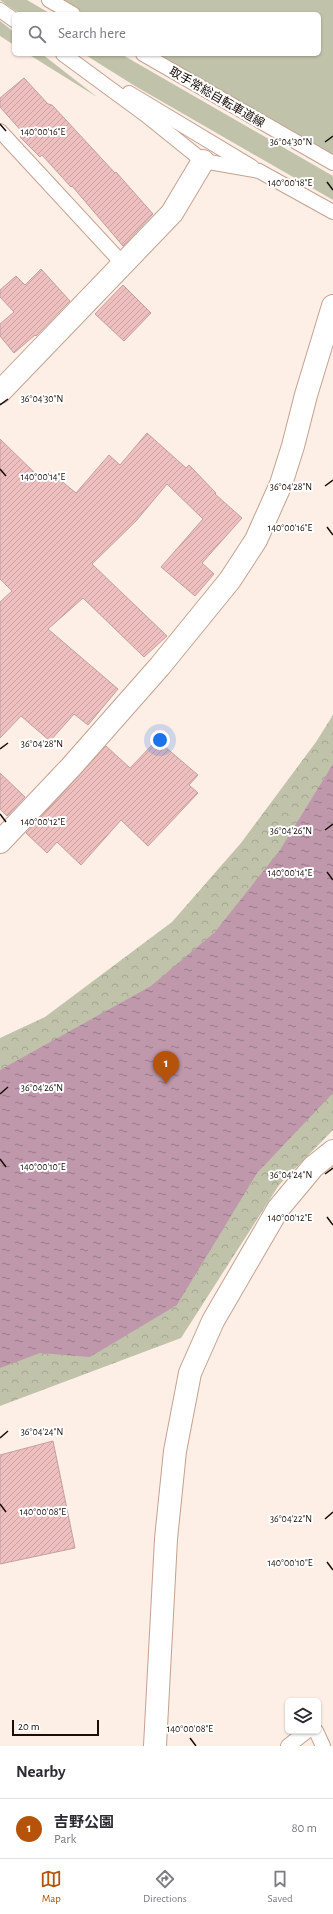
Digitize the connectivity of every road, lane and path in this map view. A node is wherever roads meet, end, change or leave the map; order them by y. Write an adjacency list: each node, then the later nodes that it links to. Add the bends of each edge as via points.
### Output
1 (49, 0): 3 (lane)
2 (0, 10): 4 (lane)
3 (70, 12)
4 (12, 19)
5 (67, 56): 9 (lane)
6 (67, 56): 11 (lane)
7 (146, 56): 10 (lane, 取手常総自転車道線)
8 (0, 131): 13 (lane)
9 (203, 161): 11 (lane); 13 (street, via 172,213)
10 (333, 163)
11 (259, 171): 12 (lane)
12 (333, 212)
13 (123, 264): 15 (street)
14 (333, 306): 16 (street, via 281,484 256,540 230,580 160,666 71,767)
15 (0, 392)
16 (0, 842)
17 (333, 1151): 20 (street, via 313,1167 278,1209 213,1320 190,1373 175,1450 166,1538)
18 (303, 1734): 21 (lane)
19 (317, 1734): 22 (lane)
20 (155, 1746)
21 (288, 1746)
22 (323, 1746)

